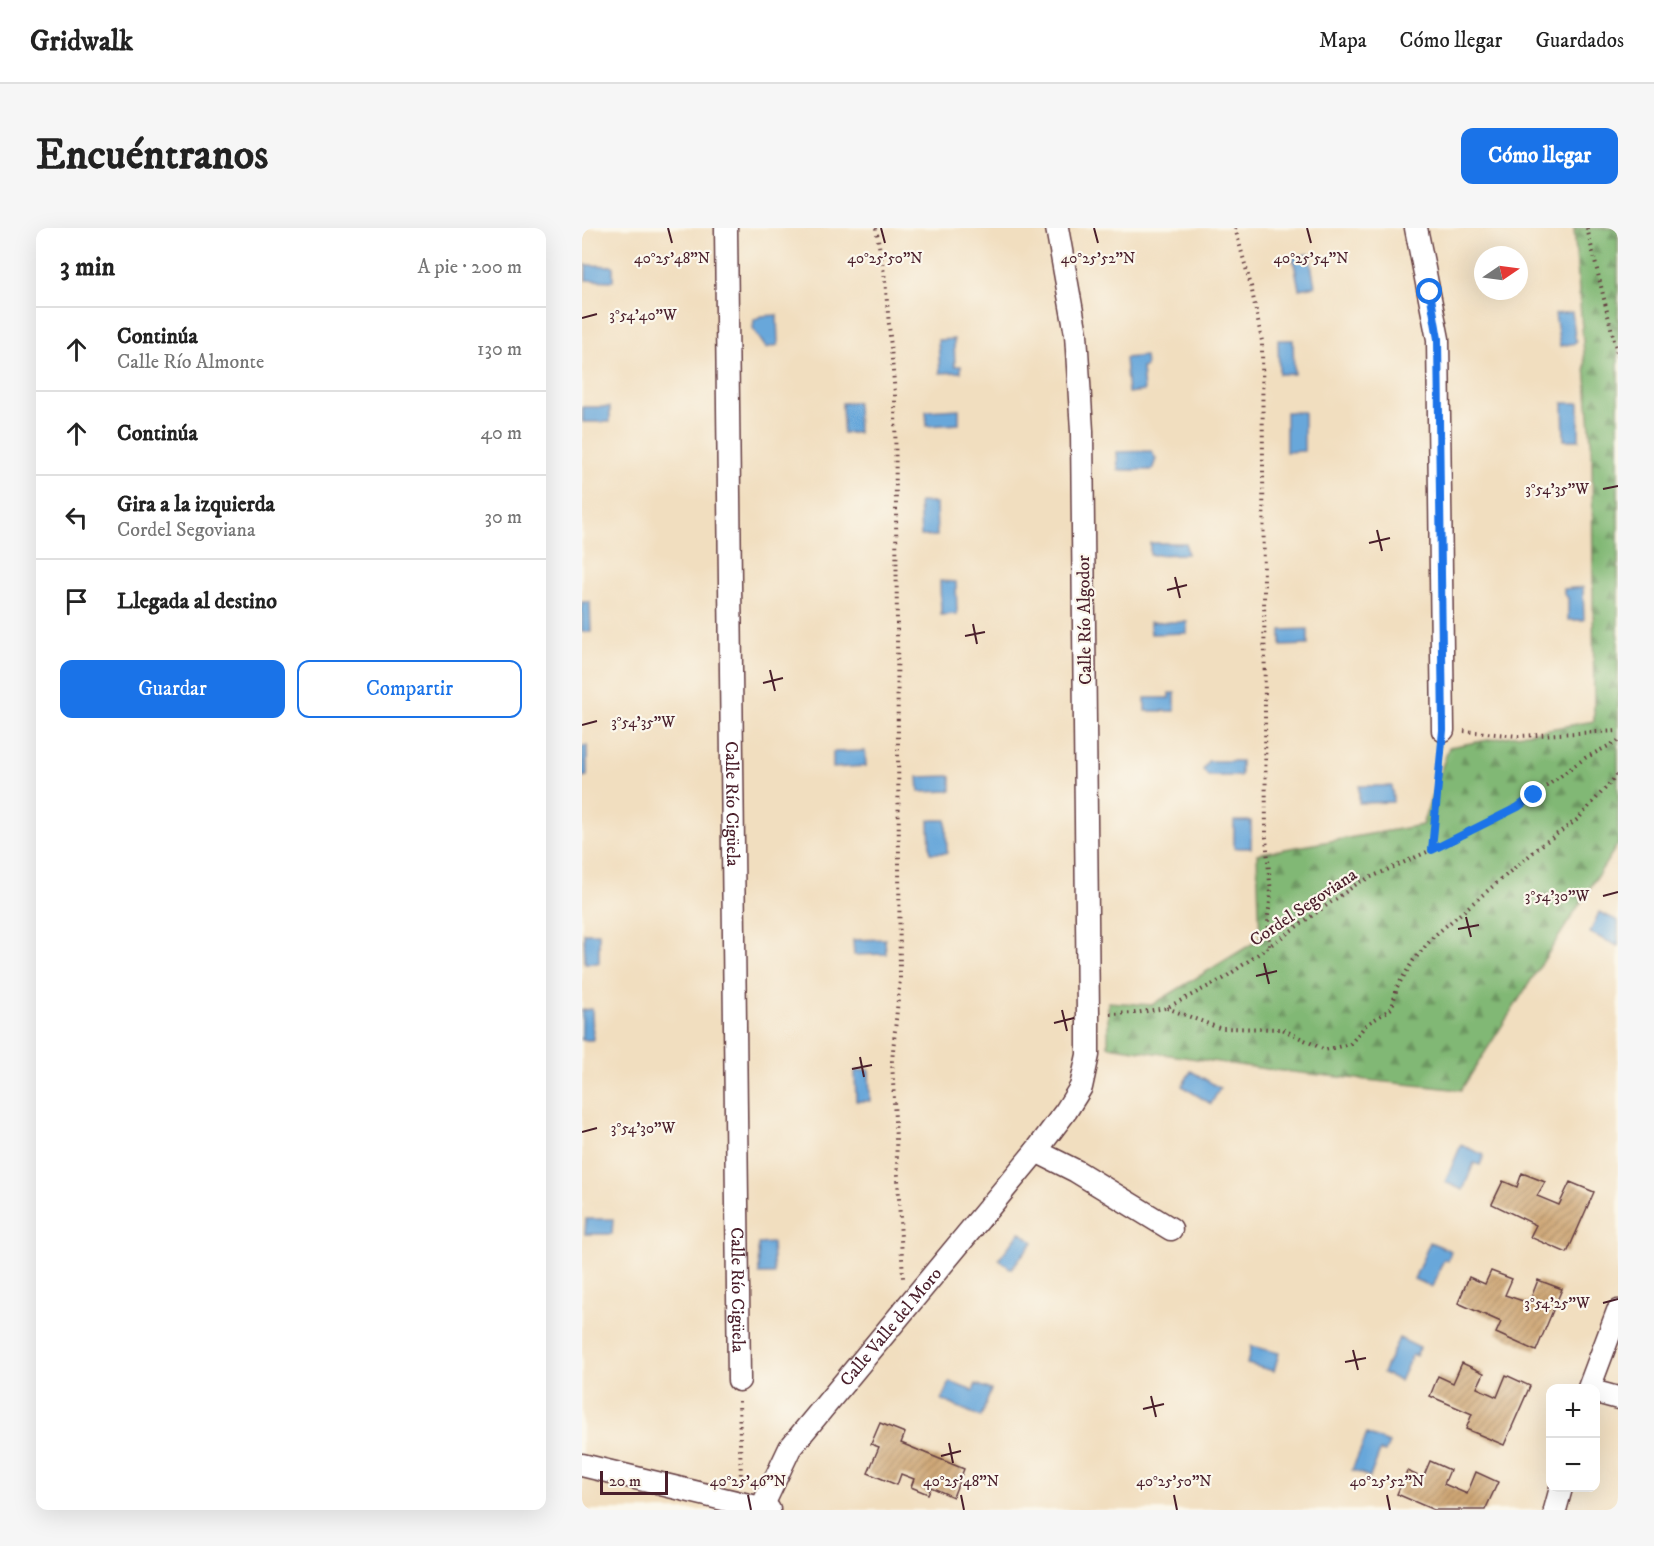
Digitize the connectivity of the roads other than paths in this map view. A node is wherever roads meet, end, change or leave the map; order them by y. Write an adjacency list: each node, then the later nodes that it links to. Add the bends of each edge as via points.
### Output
1 (726, 228): 9 (street, Calle Río Cigüela)
2 (1058, 228): 5 (street, Calle Río Algodor, via 1077,334 1082,431)
3 (1416, 228): 4 (street, via 1438,339)
4 (1443, 730)
5 (1088, 1014): 6 (street, Calle Valle del Moro, via 1088,1055 1081,1087)
6 (1036, 1152): 7 (street, via 1076,1171); 15 (street, Calle Valle del Moro, via 790,1448)
7 (1172, 1229)
8 (1618, 1311): 10 (street)
9 (739, 1380)
10 (1590, 1384)
11 (1600, 1393): 12 (street)
12 (1618, 1398)
13 (582, 1465): 15 (street)
14 (1560, 1492): 16 (street)
15 (763, 1509)
16 (1555, 1510)

